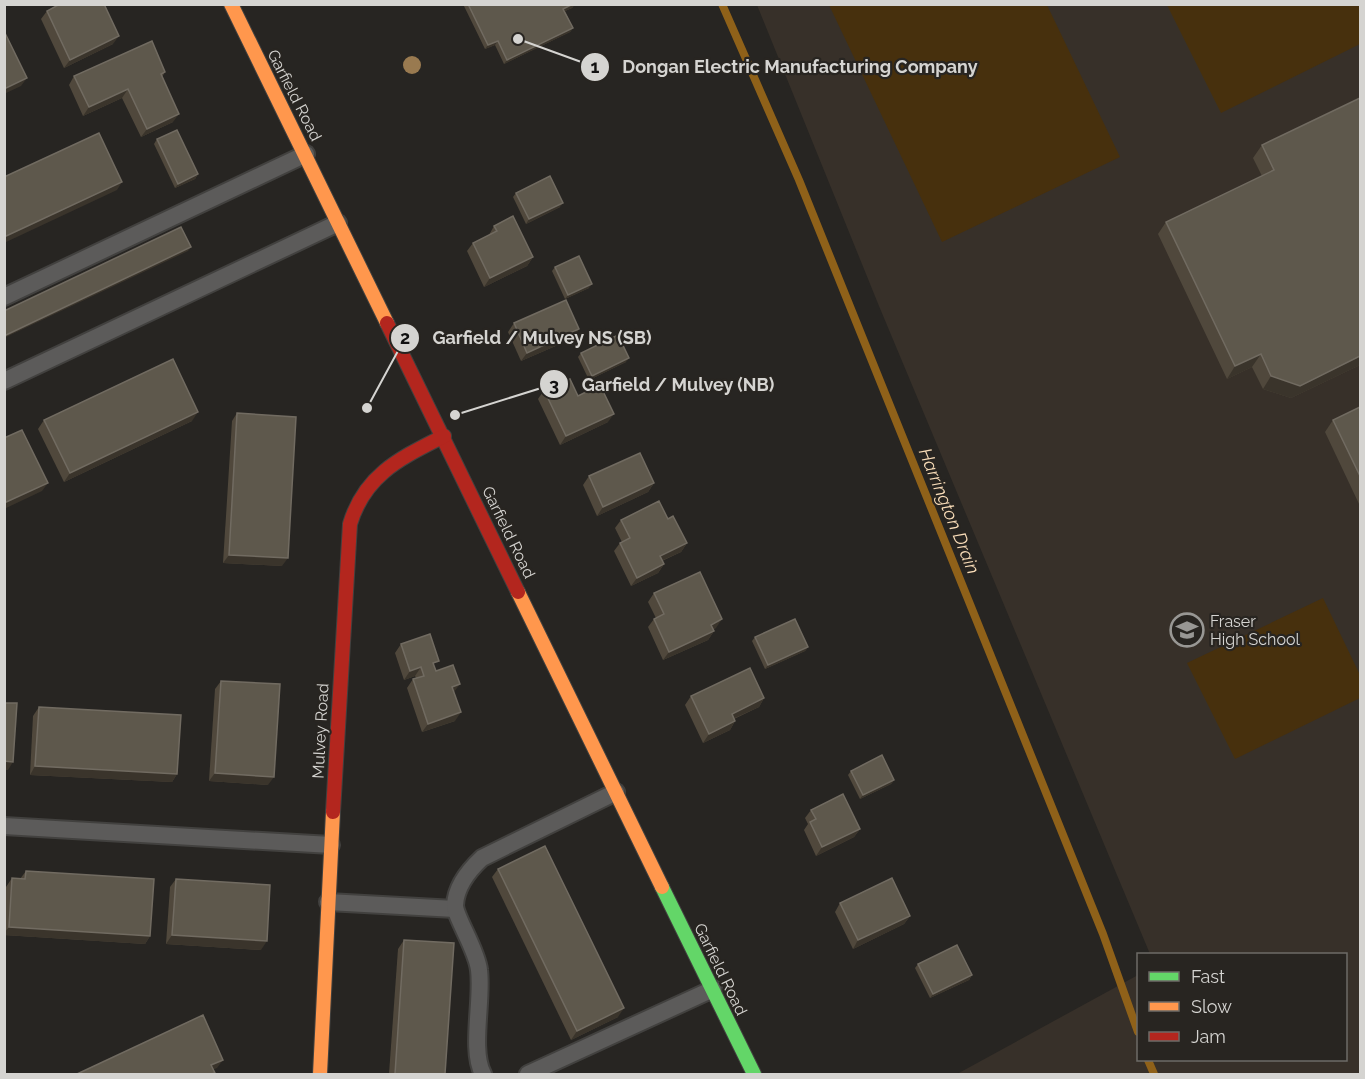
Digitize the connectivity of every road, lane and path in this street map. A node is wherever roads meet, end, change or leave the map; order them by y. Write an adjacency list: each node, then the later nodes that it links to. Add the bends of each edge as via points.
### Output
1 (231, 4): 2 (main road, Garfield Road)
2 (306, 154): 3 (main road, Garfield Road); 4 (lane)
3 (338, 223): 5 (lane); 6 (main road, Garfield Road)
4 (4, 297)
5 (4, 381)
6 (444, 436): 7 (main road, Garfield Road); 9 (main road, Mulvey Road, via 405,457 366,488 348,529)
7 (616, 792): 11 (lane, via 482,858 463,880); 12 (main road, Garfield Road)
8 (4, 826): 9 (lane)
9 (331, 845): 10 (main road, Mulvey Road)
10 (328, 902): 11 (lane); 13 (main road, Mulvey Road)
11 (455, 909): 14 (lane, via 478,963 481,983 477,1060)
12 (713, 989): 15 (lane); 16 (main road, Garfield Road)
13 (320, 1074)
14 (483, 1074)
15 (528, 1074)
16 (754, 1074)

